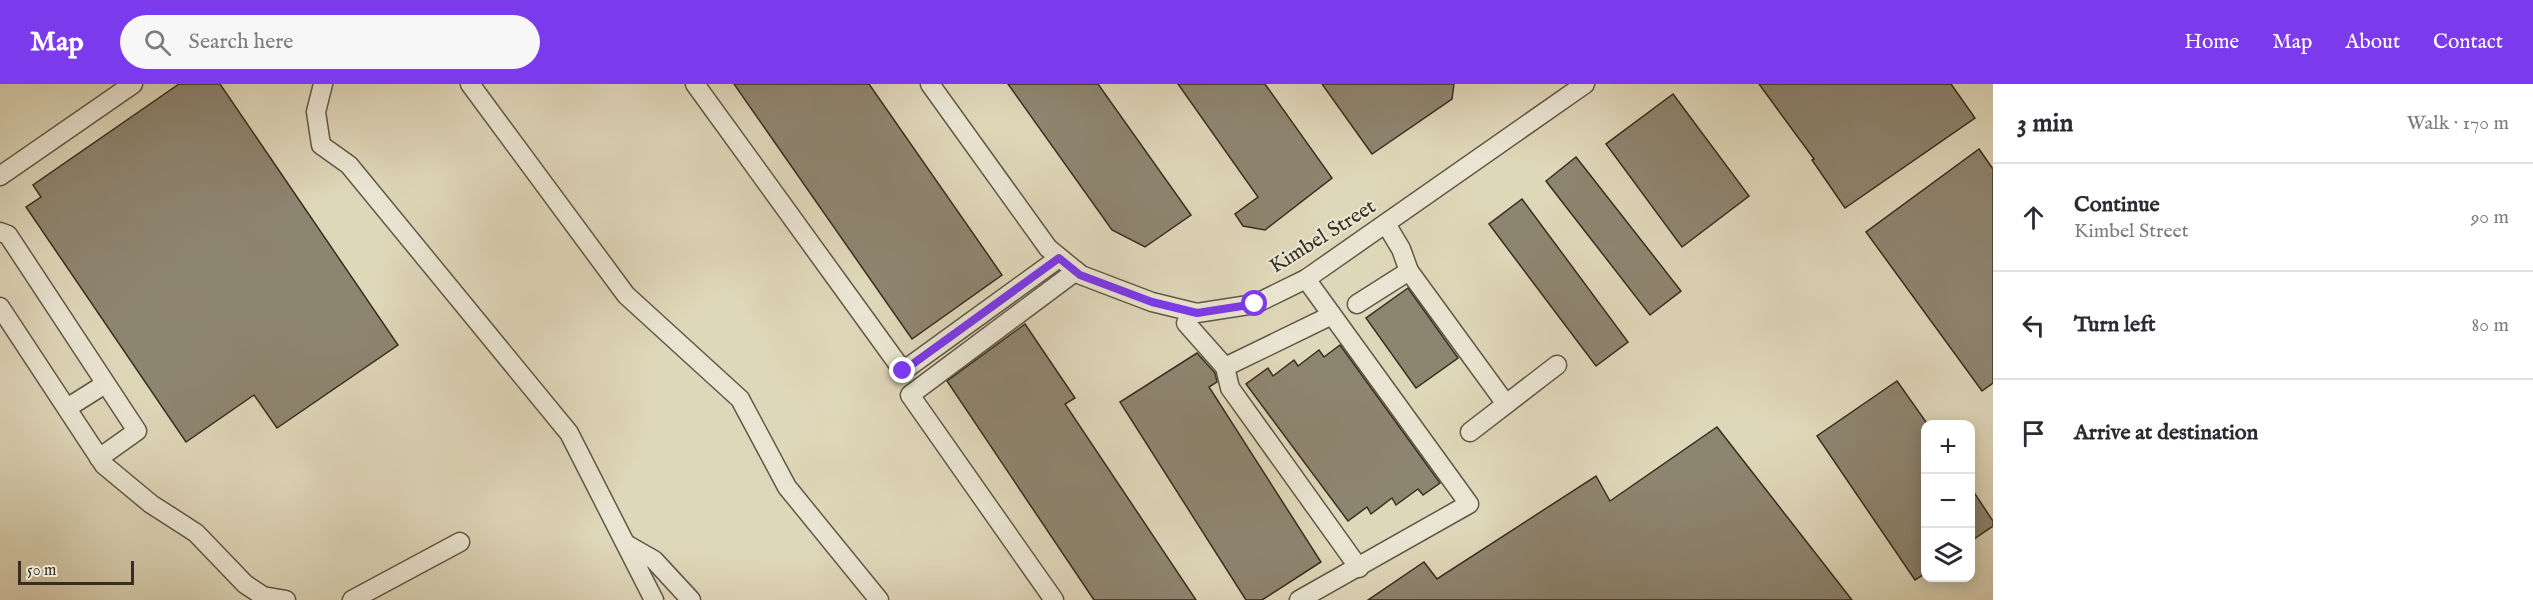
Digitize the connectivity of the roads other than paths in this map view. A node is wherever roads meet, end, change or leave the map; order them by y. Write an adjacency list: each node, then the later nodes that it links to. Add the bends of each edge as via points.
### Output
1 (133, 84): 7 (street)
2 (323, 84): 26 (street, via 316,112 321,145 349,165 569,433)
3 (470, 84): 32 (street, via 626,295 740,399 787,487)
4 (695, 84): 10 (street, via 903,371)
5 (930, 84): 10 (street, Kimbel Street)
6 (1585, 84): 8 (street, Kimbel Street)
7 (0, 176)
8 (1386, 224): 12 (street); 13 (street, Kimbel Street)
9 (0, 232): 20 (street, via 8,235)
10 (1059, 258): 11 (street, Kimbel Street)
11 (1076, 271): 13 (street, Kimbel Street, via 1152,302 1197,313 1255,304); 33 (street, via 910,395)
12 (1409, 271): 14 (street); 21 (street)
13 (1306, 279): 16 (street)
14 (1357, 304)
15 (0, 307): 22 (street)
16 (1332, 315): 19 (street); 27 (street, via 1469,504)
17 (1186, 323): 19 (street)
18 (1557, 365): 21 (street)
19 (1225, 367): 27 (street, via 1230,388)
20 (105, 384): 22 (street); 24 (street, via 137,431)
21 (1506, 404): 23 (street)
22 (67, 408): 24 (street)
23 (1470, 432)
24 (99, 458): 28 (street, via 151,504 196,533 245,584 263,596)
25 (460, 542): 29 (street)
26 (626, 544): 30 (street); 31 (street, via 654,560)
27 (1359, 568): 34 (street)
28 (286, 600)
29 (352, 600)
30 (654, 600)
31 (691, 600)
32 (879, 600)
33 (1054, 600)
34 (1299, 600)

